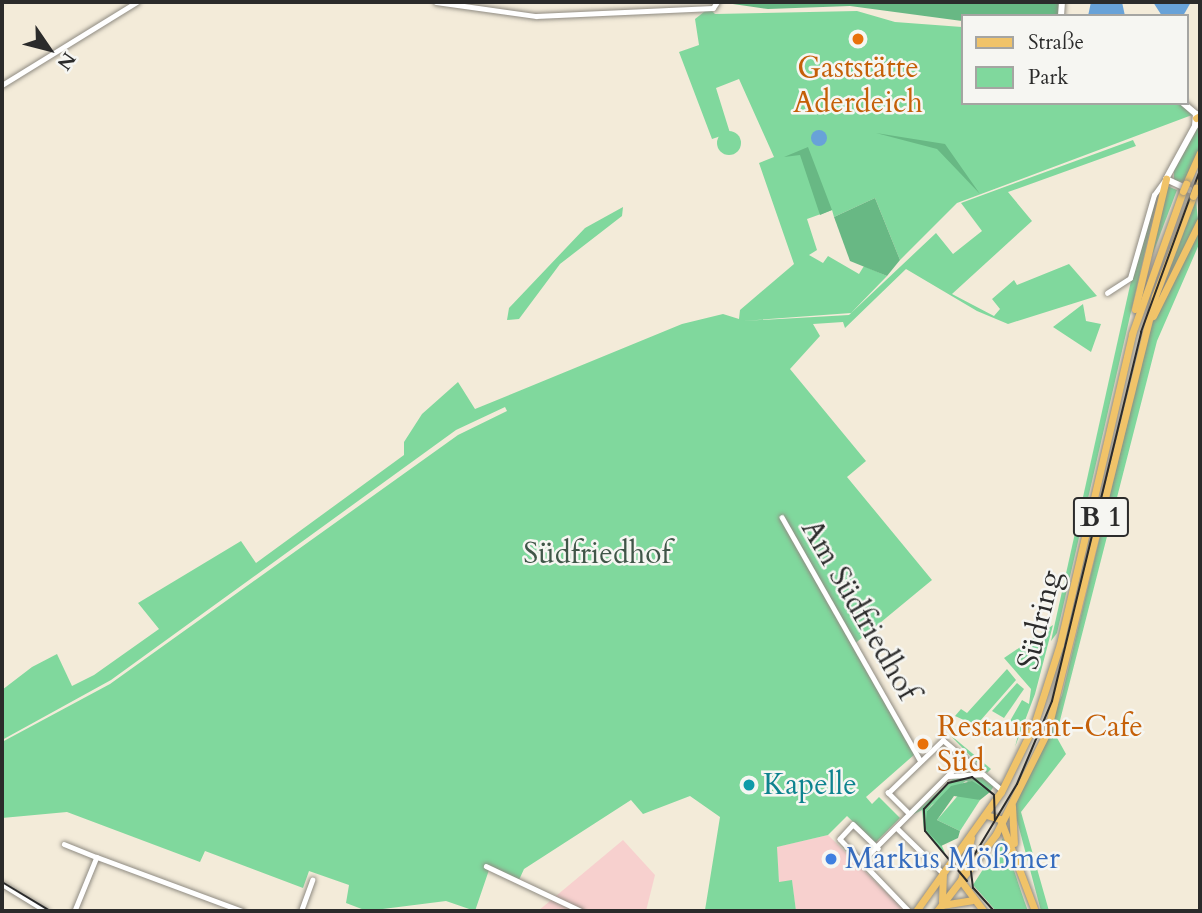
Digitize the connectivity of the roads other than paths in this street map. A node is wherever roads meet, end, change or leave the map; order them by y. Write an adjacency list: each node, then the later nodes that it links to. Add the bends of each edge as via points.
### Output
1 (137, 2): 4 (street)
2 (436, 2): 3 (street, via 536,16)
3 (716, 4)
4 (2, 85)
5 (1185, 105): 6 (street)
6 (1198, 117): 8 (street)
7 (1200, 153): 14 (main road, Südring / B 1)
8 (1166, 179): 10 (street); 12 (street, via 1154,195 1125,284); 14 (main road)
9 (1200, 180): 10 (main road, Südring / B 1)
10 (1197, 193): 13 (main road, Südring / B 1)
11 (1200, 221): 13 (main road)
12 (1107, 293)
13 (1147, 326): 21 (main road, Südring / B 1, via 1060,691)
14 (1132, 334): 20 (main road, Südring / B 1, via 1060,644 1034,725)
15 (782, 517): 17 (street, Am Südfriedhof)
16 (965, 758): 17 (street, via 943,740); 18 (street); 19 (street)
17 (920, 761): 22 (street, via 888,793)
18 (985, 775): 19 (street, via 964,771); 20 (street)
19 (946, 777): 22 (street)
20 (1002, 791): 23 (main road, Südring / B 1)
21 (1013, 804): 24 (main road, Südring / B 1); 29 (main road, B 1)
22 (909, 814): 25 (street)
23 (986, 815): 24 (main road); 26 (main road, Südring / B 1)
24 (1002, 823): 29 (main road, B 1); 35 (main road, Südring / B 1)
25 (898, 829): 28 (street); 33 (street)
26 (972, 835): 33 (main road, Südring); 35 (main road, B 1)
27 (64, 844): 30 (street)
28 (878, 849): 31 (street); 31 (street, via 853,825 840,842)
29 (1015, 855): 47 (main road, B 1)
30 (97, 857): 40 (street); 41 (street)
31 (860, 863): 44 (street)
32 (486, 866): 43 (street)
33 (943, 873): 38 (main road, via 947,885); 45 (main road, Südring)
34 (312, 880): 42 (street)
35 (961, 881): 37 (main road); 38 (main road, Südring / B 1)
36 (2, 884): 39 (street)
37 (972, 900): 38 (main road); 46 (main road)
38 (939, 908)
39 (46, 911)
40 (75, 911)
41 (242, 911)
42 (301, 911)
43 (581, 911)
44 (909, 911)
45 (919, 911)
46 (984, 911)
47 (1035, 911)

